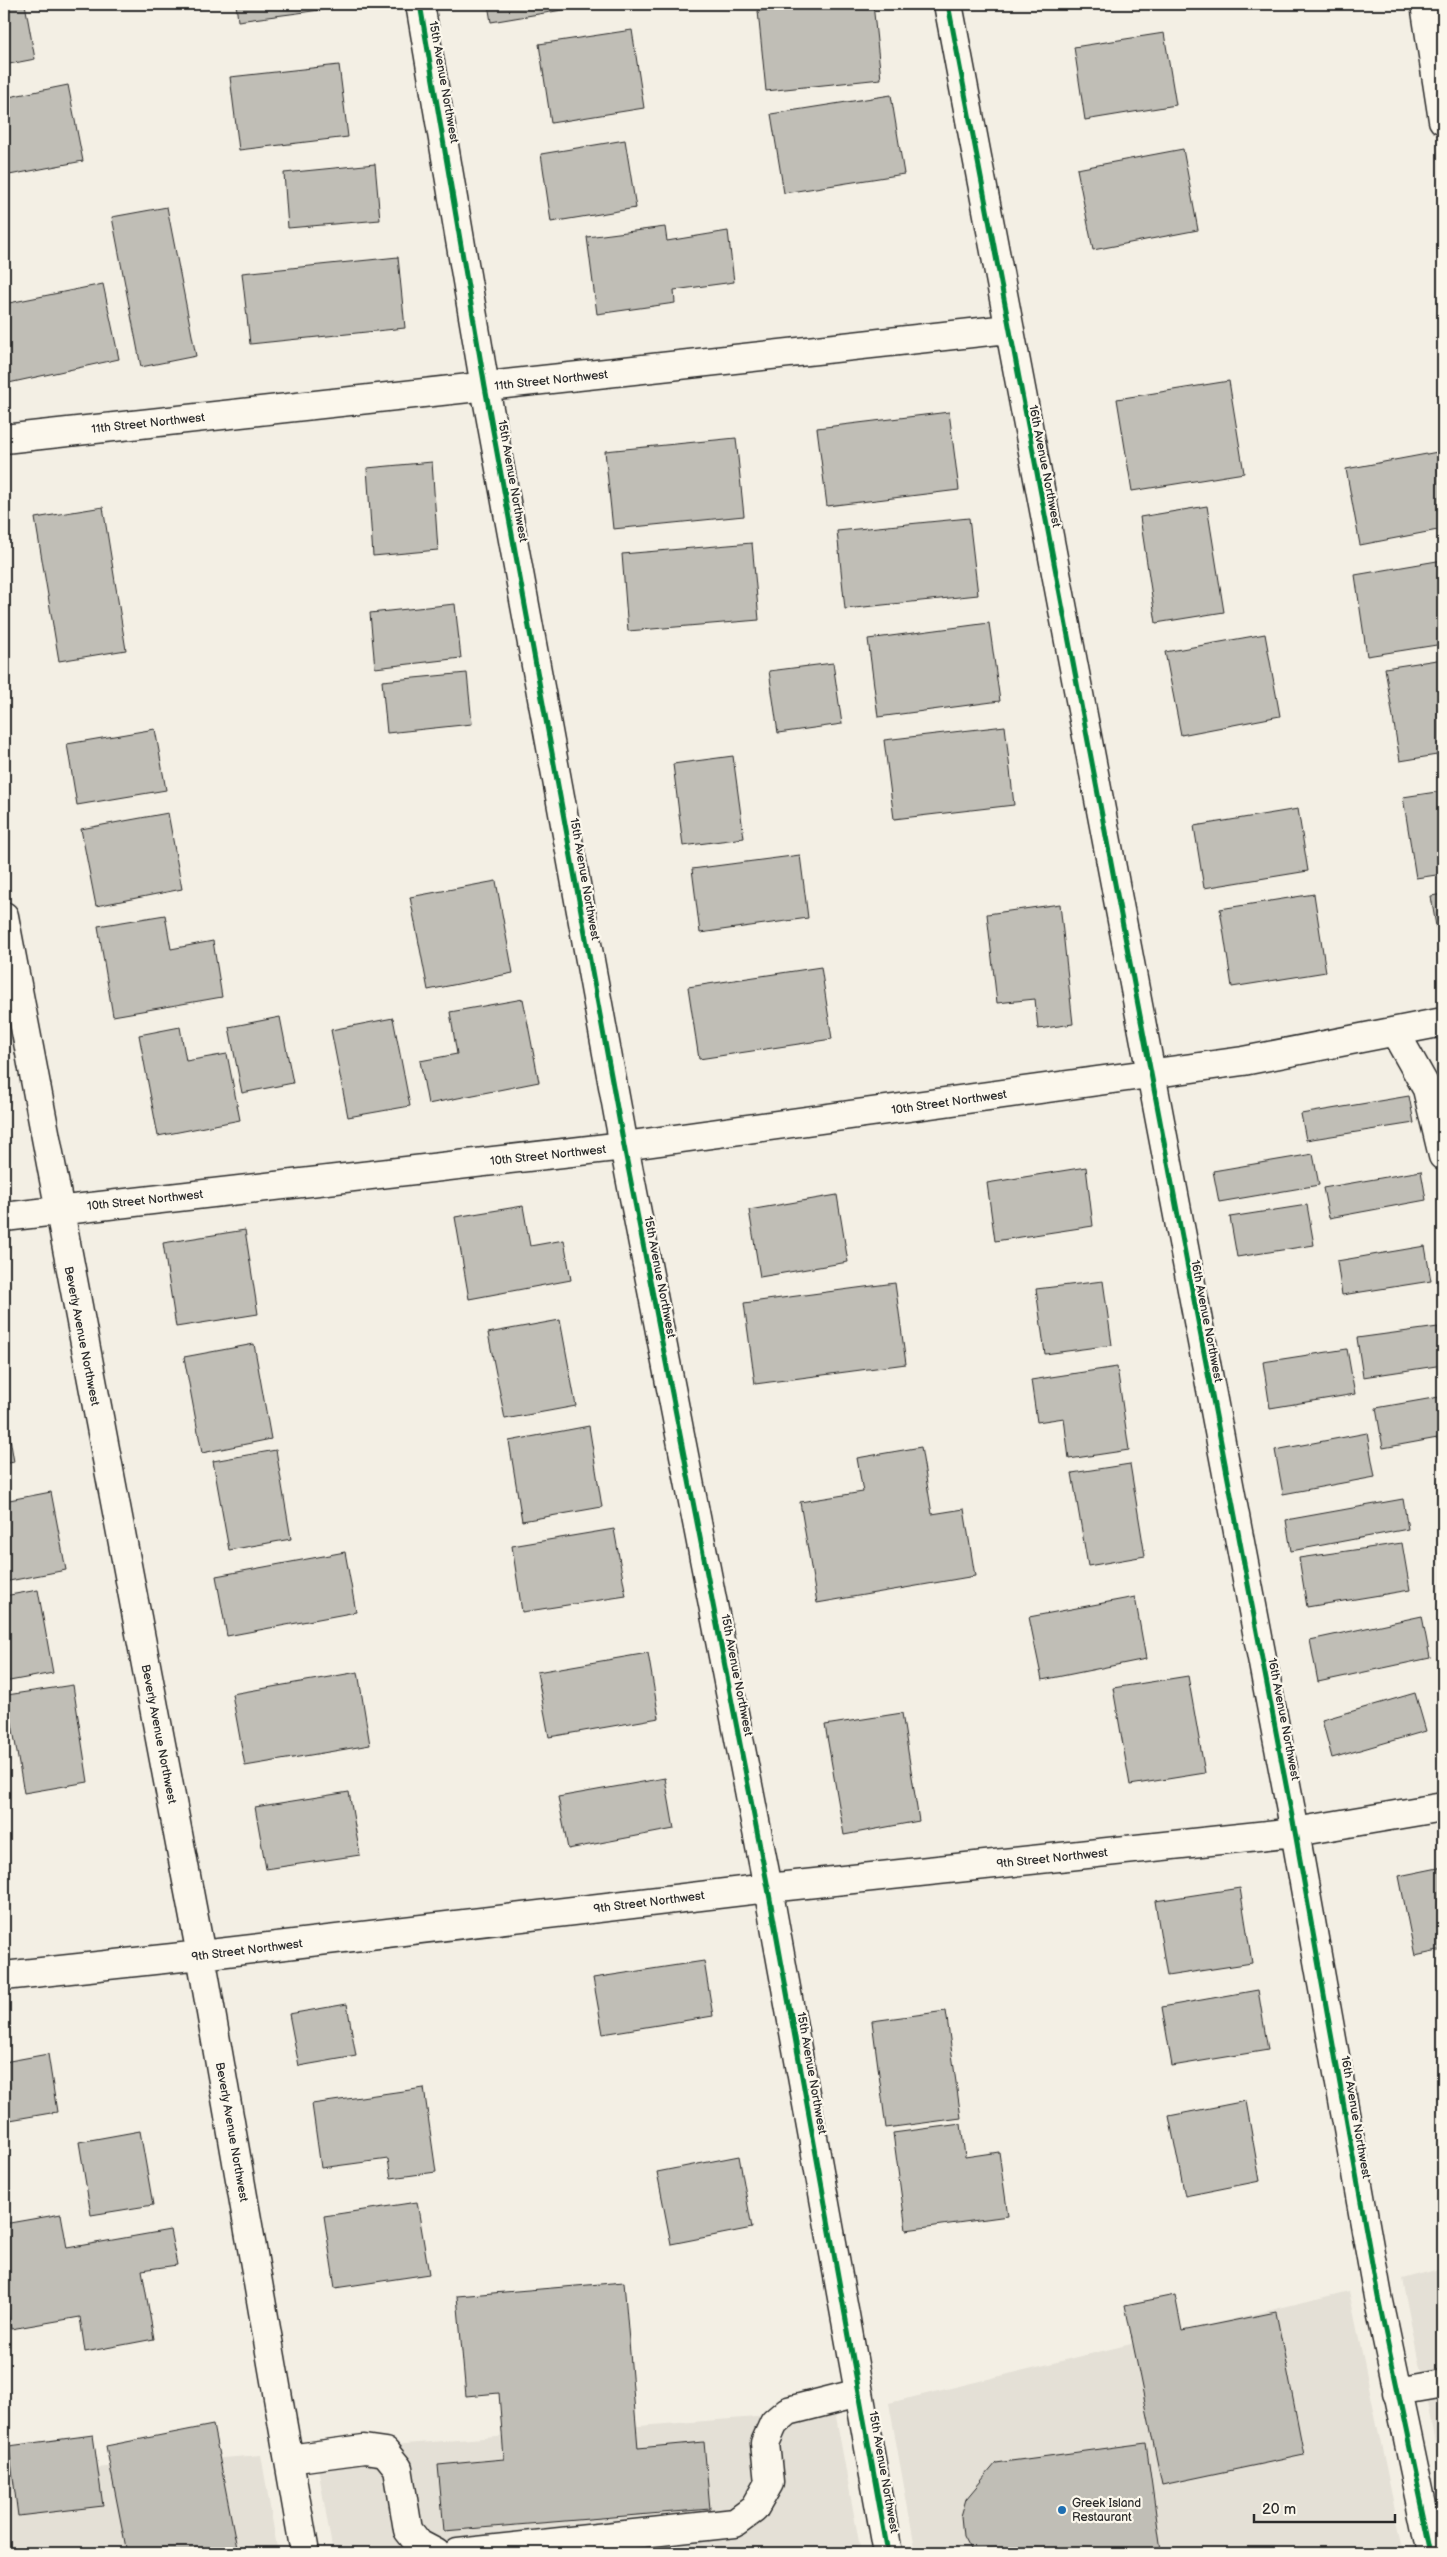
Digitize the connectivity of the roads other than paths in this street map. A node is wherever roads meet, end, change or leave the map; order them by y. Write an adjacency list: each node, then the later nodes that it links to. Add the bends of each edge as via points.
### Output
1 (420, 4): 6 (street, 15th Avenue Northwest)
2 (948, 4): 5 (street, 16th Avenue Northwest)
3 (1425, 4): 4 (street)
4 (1443, 120)
5 (1008, 329): 6 (street, 11th Street Northwest); 11 (street, 16th Avenue Northwest)
6 (485, 388): 7 (street, 11th Street Northwest); 12 (street, 15th Avenue Northwest)
7 (4, 439)
8 (4, 916): 14 (street, Beverly Avenue Northwest)
9 (1443, 1022): 10 (street, 10th Street Northwest)
10 (1395, 1032): 11 (street, 10th Street Northwest); 13 (street, via 1427,1089)
11 (1150, 1075): 12 (street, 10th Street Northwest); 17 (street, 16th Avenue Northwest)
12 (624, 1146): 14 (street, 10th Street Northwest); 18 (street, 15th Avenue Northwest)
13 (1443, 1156)
14 (58, 1210): 15 (street, 10th Street Northwest); 19 (street, Beverly Avenue Northwest)
15 (4, 1217)
16 (1443, 1807): 17 (street, 9th Street Northwest)
17 (1295, 1832): 18 (street, 9th Street Northwest); 22 (street, 16th Avenue Northwest)
18 (768, 1888): 19 (street, 9th Street Northwest); 23 (street, 15th Avenue Northwest)
19 (202, 1955): 20 (street, 9th Street Northwest); 24 (street, Beverly Avenue Northwest)
20 (4, 1976)
21 (1443, 2384): 22 (street)
22 (1397, 2392): 30 (street, 16th Avenue Northwest)
23 (859, 2393): 25 (street, via 788,2411 774,2423 765,2443 770,2483 754,2509 735,2523); 29 (street, 15th Avenue Northwest)
24 (289, 2459): 26 (street, Beverly Avenue Northwest); 27 (street, via 364,2449 384,2452 398,2468 408,2530 419,2544)
25 (628, 2544): 28 (street)
26 (305, 2553)
27 (436, 2553)
28 (458, 2553)
29 (888, 2553)
30 (1432, 2553)

